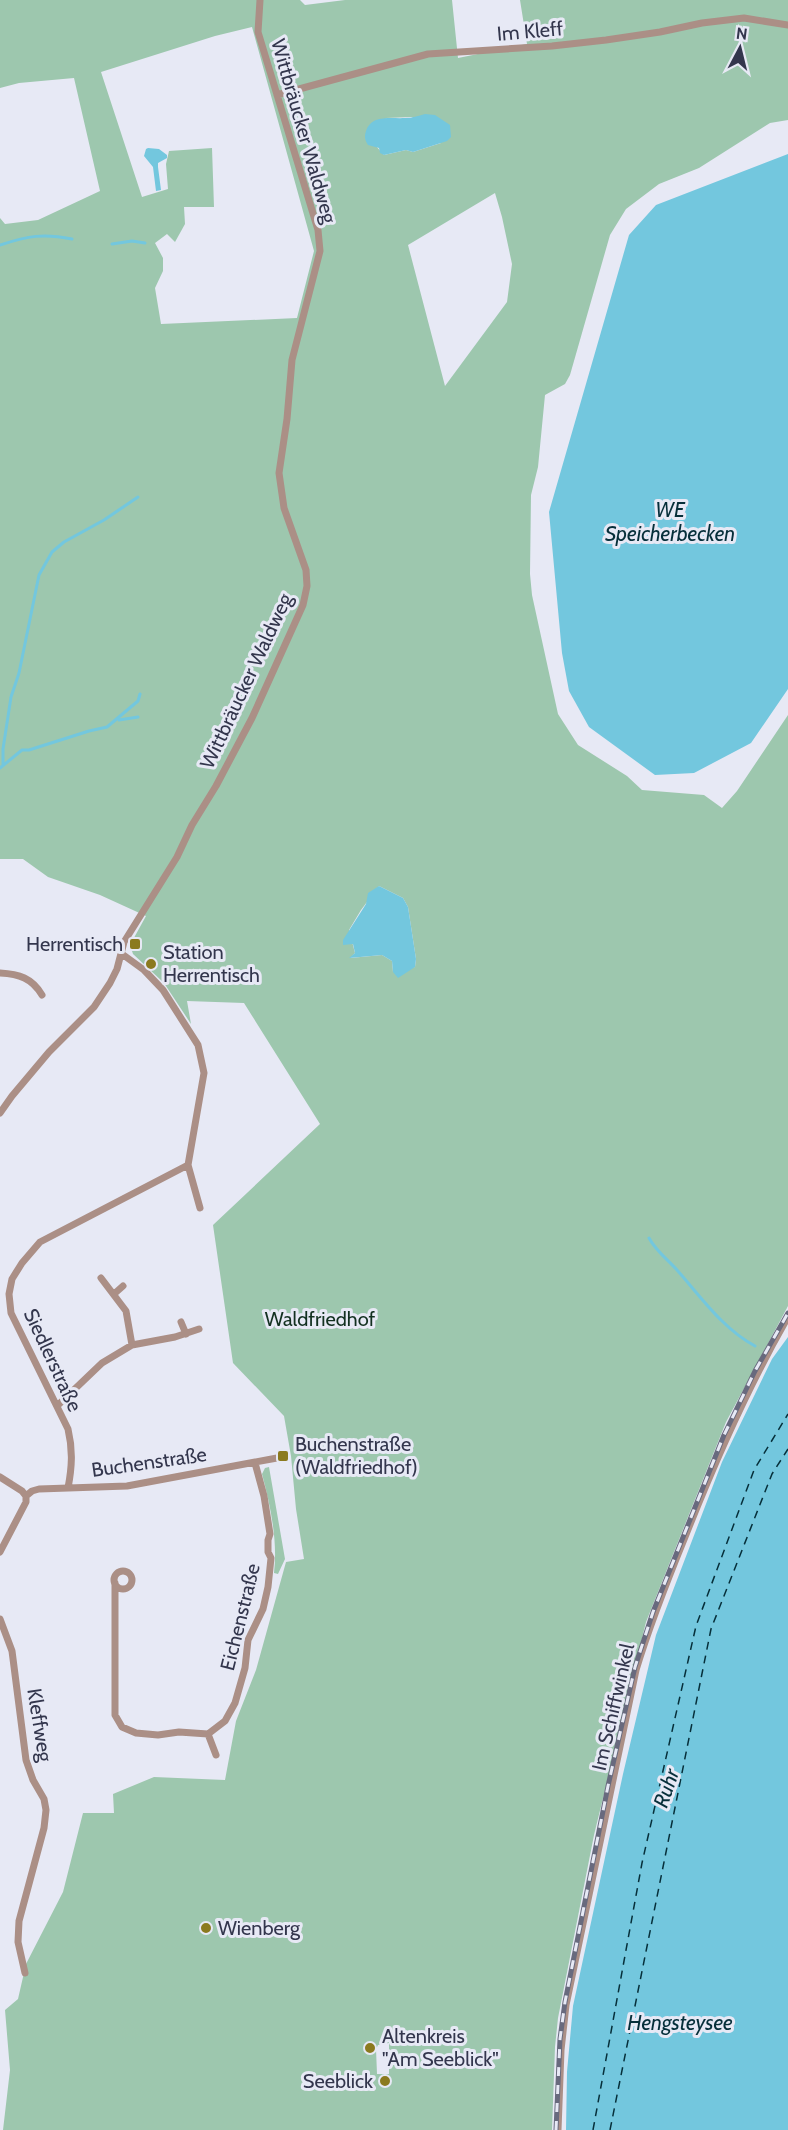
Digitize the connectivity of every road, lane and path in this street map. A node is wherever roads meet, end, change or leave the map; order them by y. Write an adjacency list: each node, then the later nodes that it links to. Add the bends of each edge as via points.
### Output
1 (260, 0): 3 (street, Wittbräucker Waldweg, via 258,32)
2 (788, 25): 3 (street, Im Kleff, via 744,18 606,40 428,54)
3 (277, 95): 4 (street, Wittbräucker Waldweg, via 318,230 320,251 292,360 279,473 284,508 306,570 307,586 303,605 252,718 177,857 127,938)
4 (122, 954): 7 (street, Wittbräucker Waldweg, via 94,1007 49,1052); 8 (street, via 163,990 198,1045 204,1073)
5 (0, 973): 6 (street, via 35,983)
6 (42, 995)
7 (0, 1113)
8 (188, 1165): 9 (street); 18 (street, Siedlerstraße, via 40,1242 12,1279 11,1313)
9 (200, 1208)
10 (101, 1278): 12 (street)
11 (123, 1286): 12 (street)
12 (114, 1294): 17 (street, via 126,1311)
13 (788, 1317): 30 (street, Im Schiffwinkel, via 716,1459 649,1627 636,1670 566,2005)
14 (181, 1322): 16 (street)
15 (199, 1329): 16 (street)
16 (186, 1334): 17 (street)
17 (132, 1344): 18 (street, via 102,1363)
18 (57, 1406): 22 (street, Siedlerstraße, via 72,1446)
19 (277, 1458): 20 (street, Buchenstraße)
20 (255, 1463): 22 (street, Buchenstraße, via 127,1486); 27 (street, Eichenstraße, via 270,1534 268,1587 248,1640 235,1703 225,1721)
21 (0, 1477): 23 (street)
22 (68, 1488): 23 (street, Buchenstraße, via 39,1489)
23 (26, 1496): 24 (street)
24 (0, 1552)
25 (115, 1583): 27 (street, via 115,1715 123,1728 158,1735)
26 (0, 1619): 29 (street, Kleffweg, via 12,1651 26,1760 46,1810 45,1828 19,1922 18,1942)
27 (208, 1734): 28 (street)
28 (216, 1755)
29 (25, 1973)
30 (558, 2130)

